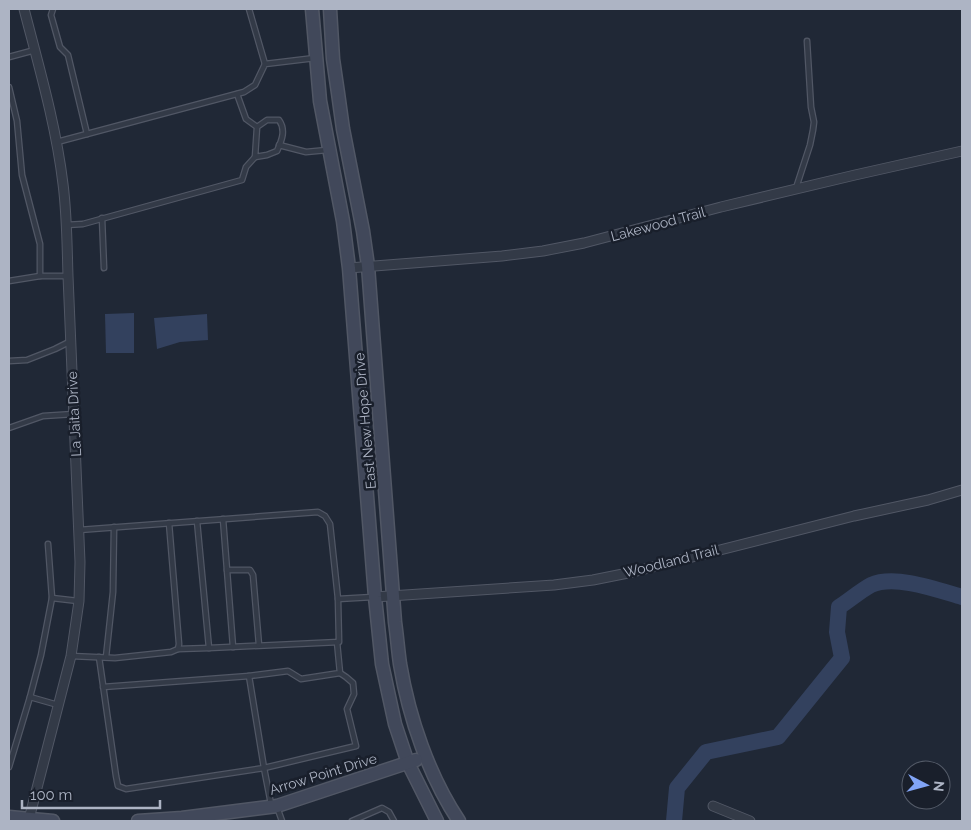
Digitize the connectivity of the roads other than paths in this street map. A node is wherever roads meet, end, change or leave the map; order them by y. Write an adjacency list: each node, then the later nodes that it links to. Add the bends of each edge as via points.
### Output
1 (24, 9): 7 (street, La Jaita Drive)
2 (53, 9): 14 (lane, via 51,15 60,47 68,55)
3 (250, 9): 10 (lane)
4 (312, 9): 9 (street, East New Hope Drive)
5 (330, 9): 23 (street, East New Hope Drive, via 343,129)
6 (807, 40): 20 (lane, via 814,122)
7 (35, 50): 8 (lane); 15 (street, La Jaita Drive)
8 (9, 57)
9 (316, 58): 10 (lane); 17 (street, East New Hope Drive)
10 (264, 64): 12 (lane, via 255,85)
11 (9, 87): 26 (lane, via 17,121 22,175 40,244)
12 (237, 94): 13 (lane, via 246,119); 14 (lane)
13 (257, 127): 16 (lane, via 267,120 279,120 283,126); 19 (lane)
14 (87, 134): 15 (lane)
15 (56, 142): 22 (street, La Jaita Drive)
16 (280, 145): 17 (lane, via 306,152); 19 (lane, via 277,151)
17 (329, 150): 25 (street, East New Hope Drive)
18 (962, 151): 20 (street, Lakewood Trail)
19 (255, 157): 21 (lane, via 246,167 242,180)
20 (796, 189): 23 (street, Lakewood Trail, via 543,251)
21 (102, 218): 22 (lane); 24 (lane)
22 (66, 225): 27 (street, La Jaita Drive)
23 (368, 266): 25 (street, Lakewood Trail); 41 (street, East New Hope Drive)
24 (104, 268)
25 (350, 268): 42 (street, East New Hope Drive)
26 (40, 276): 27 (lane); 28 (lane)
27 (68, 276): 29 (street, La Jaita Drive)
28 (9, 281)
29 (71, 341): 30 (lane, via 27,360); 31 (street, La Jaita Drive)
30 (9, 361)
31 (74, 414): 32 (lane, via 43,416); 38 (street, La Jaita Drive)
32 (9, 428)
33 (962, 490): 41 (street, Woodland Trail, via 594,580)
34 (223, 519): 35 (lane); 40 (lane); 44 (lane, via 318,512 325,516 330,524)
35 (197, 521): 36 (lane); 49 (lane)
36 (169, 523): 37 (lane); 50 (lane)
37 (114, 527): 38 (lane); 53 (lane)
38 (79, 530): 45 (street, La Jaita Drive)
39 (48, 544): 43 (lane)
40 (226, 570): 47 (lane, via 250,570 254,575); 48 (lane)
41 (393, 596): 42 (street, Woodland Trail); 59 (street, East New Hope Drive, via 400,664)
42 (375, 597): 44 (lane); 60 (street, East New Hope Drive, via 386,685)
43 (52, 598): 45 (lane); 57 (lane)
44 (338, 599): 46 (lane)
45 (79, 601): 51 (street, La Jaita Drive)
46 (337, 642): 47 (lane); 54 (lane)
47 (259, 645): 48 (lane)
48 (232, 646): 49 (lane)
49 (209, 648): 50 (lane)
50 (178, 649): 53 (lane)
51 (72, 656): 52 (lane); 58 (street, La Jaita Drive)
52 (99, 657): 53 (lane); 56 (lane)
53 (106, 657)
54 (340, 673): 55 (lane, via 301,679 288,671); 62 (lane, via 353,683 354,694 347,709 356,746)
55 (249, 676): 56 (lane); 62 (lane)
56 (103, 687): 62 (lane, via 118,786 126,789)
57 (30, 697): 58 (lane); 61 (lane)
58 (59, 705): 66 (street, La Jaita Drive)
59 (426, 757): 60 (street, Arrow Point Drive); 73 (street, East New Hope Drive)
60 (408, 763): 63 (street, Arrow Point Drive); 72 (street, East New Hope Drive)
61 (9, 767)
62 (264, 768): 63 (lane)
63 (274, 806): 68 (street, Arrow Point Drive); 69 (lane)
64 (713, 806): 74 (street)
65 (9, 817): 66 (street)
66 (29, 820): 67 (street)
67 (52, 821)
68 (138, 821)
69 (282, 821)
70 (352, 821): 71 (lane, via 382,808)
71 (394, 821)
72 (437, 821)
73 (459, 821)
74 (750, 821)

